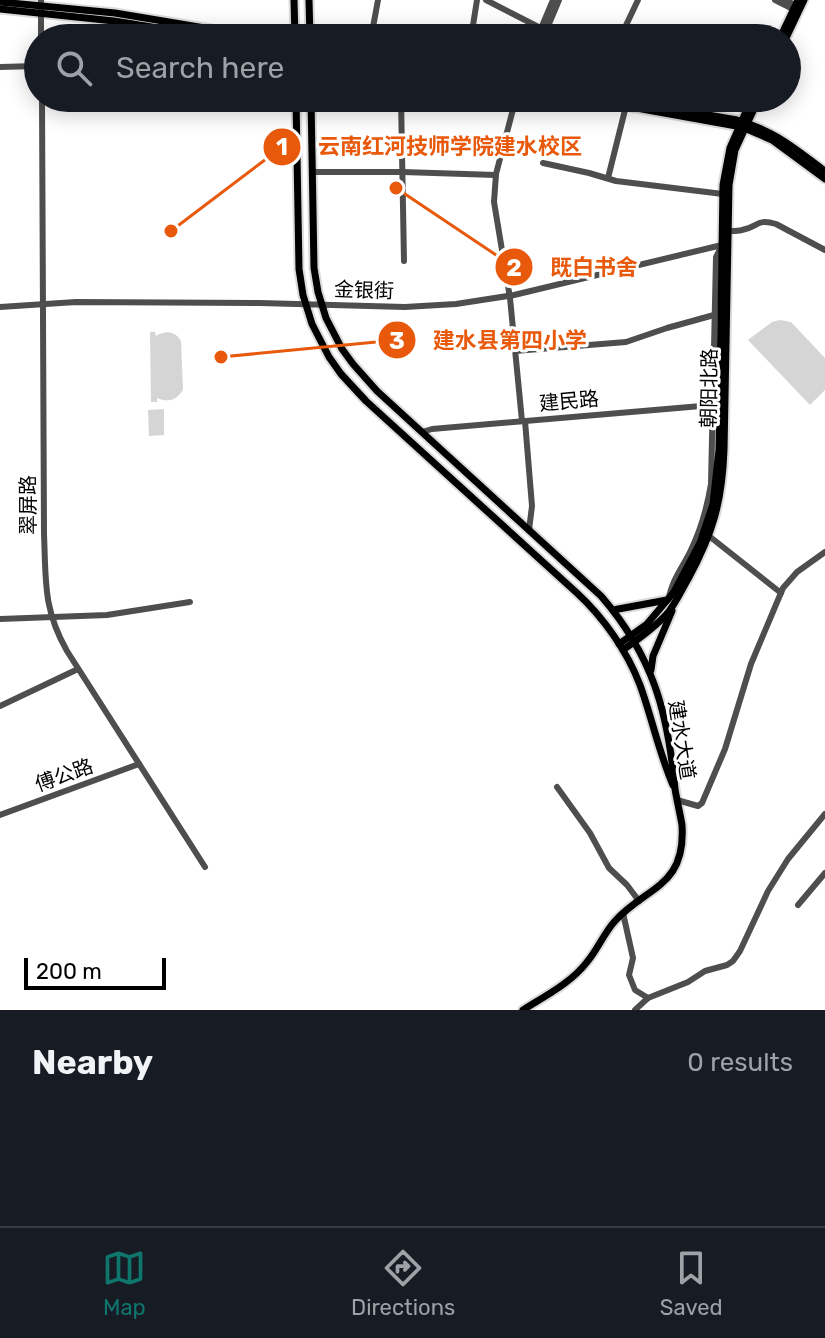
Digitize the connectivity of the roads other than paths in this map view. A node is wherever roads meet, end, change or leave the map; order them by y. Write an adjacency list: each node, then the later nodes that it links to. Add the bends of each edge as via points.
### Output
1 (294, 0): 17 (main road)
2 (309, 0): 18 (main road)
3 (378, 0): 19 (street)
4 (477, 0): 20 (street)
5 (486, 0): 21 (street)
6 (556, 0): 22 (street)
7 (625, 0): 11 (street)
8 (775, 0): 12 (street)
9 (785, 0): 12 (street)
10 (0, 2): 13 (main road)
11 (637, 3): 23 (street)
12 (798, 5): 24 (main road); 25 (main road)
13 (41, 6): 14 (main road); 15 (main road); 16 (main road)
14 (0, 9)
15 (133, 24)
16 (188, 24)
17 (295, 24)
18 (310, 24)
19 (374, 24)
20 (473, 24)
21 (526, 24)
22 (546, 24)
23 (627, 24)
24 (788, 24)
25 (791, 24)
26 (24, 66): 27 (street)
27 (0, 67)
28 (42, 112): 52 (street, 翠屏路)
29 (296, 112): 53 (main road, 建水大道, via 299,269)
30 (311, 112): 41 (main road, 建水大道)
31 (401, 112): 42 (street)
32 (512, 112): 43 (street)
33 (624, 112): 44 (street)
34 (663, 112): 38 (main road)
35 (679, 112): 38 (main road)
36 (747, 112): 38 (main road, 朝阳北路)
37 (751, 112): 38 (main road, 朝阳北路)
38 (743, 125): 40 (main road, via 776,135); 45 (main road); 46 (main road, 朝阳北路, via 728,156); 47 (main road, 朝阳北路, via 730,171)
39 (543, 163): 44 (street)
40 (825, 171)
41 (313, 172): 42 (street); 54 (main road, 建水大道, via 314,268)
42 (403, 172): 43 (street); 50 (street)
43 (496, 175): 51 (street, via 495,212)
44 (608, 178): 46 (street)
45 (825, 179)
46 (723, 194): 48 (main road, 朝阳北路)
47 (728, 231): 49 (street, via 767,221); 62 (main road, 朝阳北路, via 723,473)
48 (722, 245): 51 (street, 金银街); 56 (street, via 716,257); 58 (main road, 朝阳北路)
49 (825, 250)
50 (404, 261)
51 (510, 296): 54 (street, 金银街, via 422,307); 57 (street)
52 (44, 304): 53 (street, 金银街); 55 (street, 金银街); 68 (street, 翠屏路, via 44,534)
53 (305, 304): 54 (street, 金银街); 71 (main road, 建水大道, via 329,357 357,392 584,600)
54 (321, 304): 60 (main road, 建水大道, via 353,364)
55 (0, 307)
56 (714, 315): 57 (street, via 626,342); 58 (street)
57 (515, 351): 59 (street)
58 (716, 404): 59 (street, 建民路); 66 (main road, 朝阳北路, via 718,473 713,504)
59 (524, 421): 60 (street, 建民路); 61 (street, via 532,506)
60 (422, 432): 61 (main road, 建水大道)
61 (529, 530): 67 (main road, 建水大道)
62 (709, 536): 64 (street); 66 (main road, 朝阳北路)
63 (825, 552): 64 (street, via 797,572)
64 (781, 593): 77 (street, via 702,803)
65 (190, 602): 68 (street)
66 (671, 603): 67 (main road); 70 (main road, 朝阳北路, via 655,626); 73 (main road)
67 (613, 610): 70 (main road, 建水大道)
68 (52, 618): 69 (street); 72 (street, 翠屏路)
69 (0, 619)
70 (632, 638): 71 (main road, 朝阳北路); 73 (main road, 建水大道)
71 (621, 647): 77 (main road, 建水大道, via 640,684)
72 (78, 669): 74 (street); 75 (street, 翠屏路)
73 (651, 672): 77 (main road, 建水大道, via 665,716)
74 (0, 706)
75 (139, 764): 79 (street, 傅公路); 80 (street, 翠屏路)
76 (557, 787): 82 (street, via 609,868)
77 (676, 796): 82 (main road, via 683,837 676,864 663,884)
78 (825, 814): 85 (street, via 788,859 733,961)
79 (0, 815)
80 (205, 867)
81 (825, 873): 83 (street)
82 (639, 901): 84 (main road)
83 (798, 905)
84 (623, 913): 85 (street, via 633,958 629,975 635,990); 86 (main road, via 579,971)
85 (648, 998): 87 (street)
86 (523, 1010)
87 (635, 1010)

